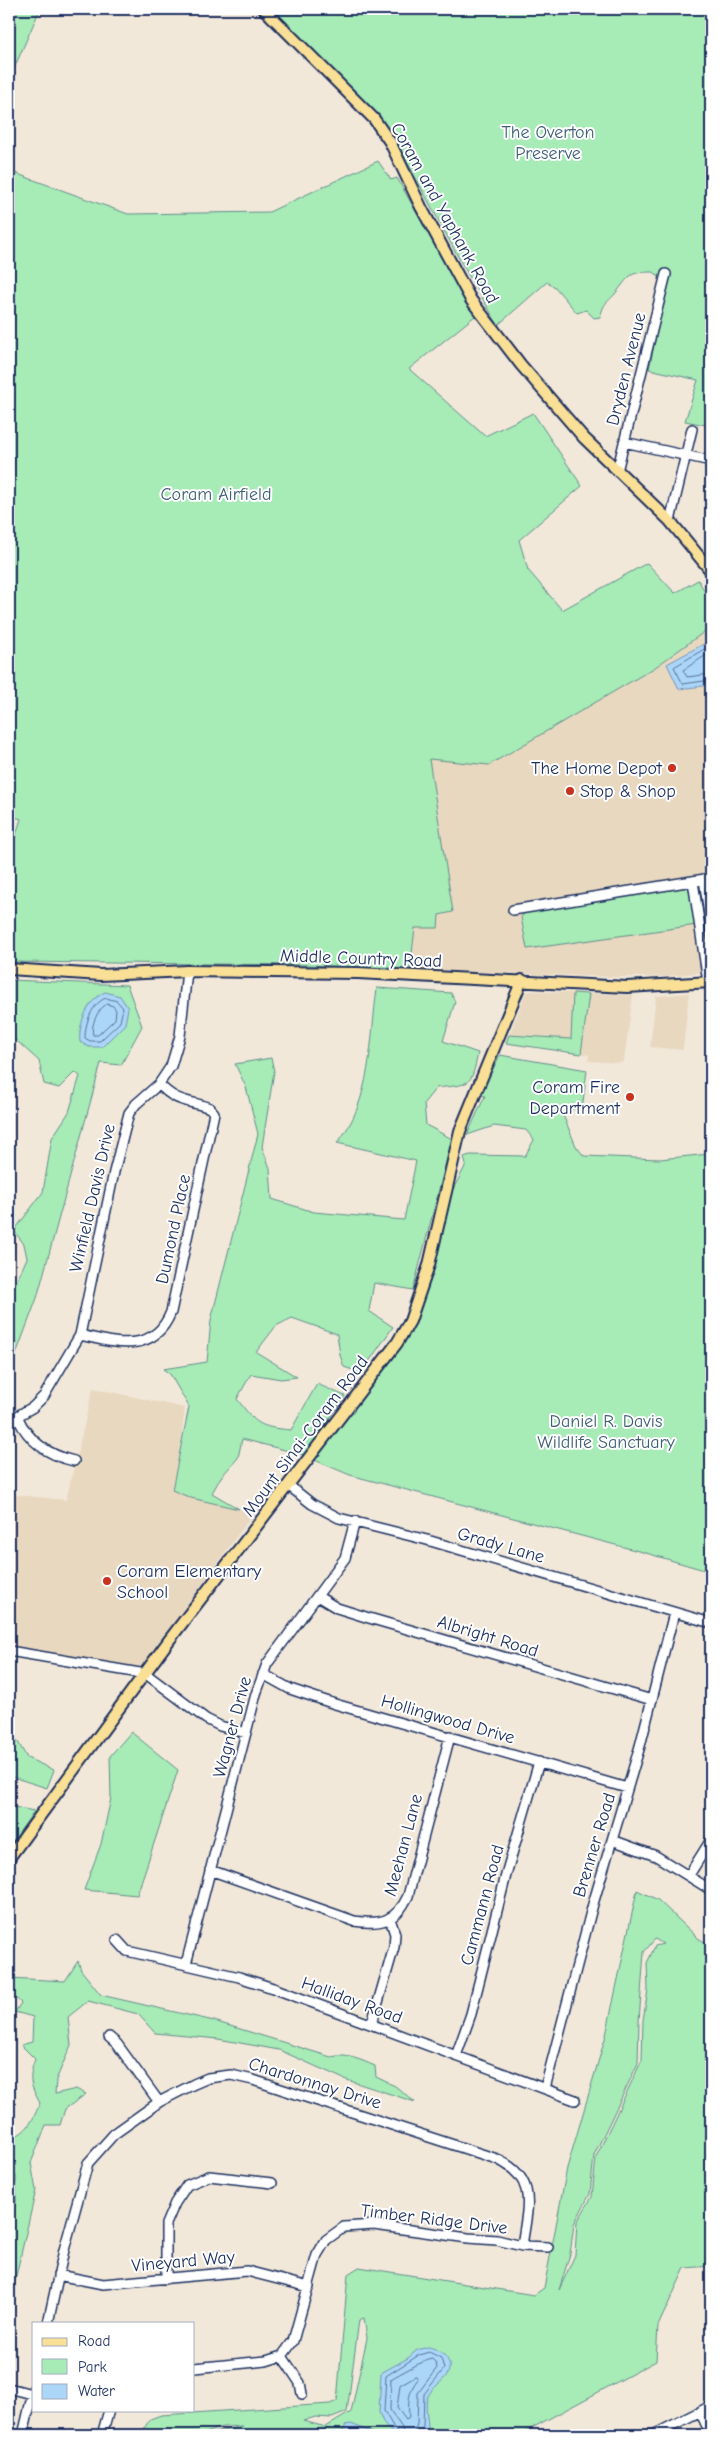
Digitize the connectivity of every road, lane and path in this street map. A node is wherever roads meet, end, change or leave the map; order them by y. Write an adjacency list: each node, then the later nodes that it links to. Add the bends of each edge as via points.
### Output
1 (264, 9): 7 (main road, Coram and Yaphank Road, via 374,119 390,142 471,300 549,399)
2 (666, 274): 4 (street, Dryden Avenue)
3 (692, 429): 5 (street)
4 (624, 442): 5 (street); 7 (street, Dryden Avenue)
5 (685, 455): 6 (street); 8 (street)
6 (711, 461)
7 (617, 471): 8 (main road, Coram and Yaphank Road)
8 (670, 521): 9 (main road, Coram and Yaphank Road)
9 (711, 571)
10 (708, 879): 11 (street); 13 (street)
11 (693, 881): 12 (street); 17 (street)
12 (514, 910)
13 (711, 928)
14 (9, 969): 15 (main road, Middle Country Road, via 101,975)
15 (187, 971): 16 (main road, Middle Country Road, via 358,973); 18 (street, Winfield Davis Drive, via 177,1052 172,1066)
16 (522, 980): 17 (main road, Middle Country Road, via 627,987); 22 (main road, Mount Sinai-Coram Road, via 460,1131 429,1265 410,1321 397,1343)
17 (710, 982)
18 (159, 1084): 19 (street, Winfield Davis Drive, via 129,1113); 19 (street, Dumond Place, via 174,1097 210,1108 214,1113 171,1312 162,1328 142,1341 118,1343)
19 (80, 1335): 20 (street, Winfield Davis Drive, via 44,1396)
20 (13, 1419): 21 (street, via 45,1451)
21 (74, 1461)
22 (288, 1485): 23 (street, Grady Lane, via 326,1512); 28 (main road, Mount Sinai-Coram Road)
23 (355, 1521): 24 (street, Wagner Drive, via 345,1558); 25 (street, Grady Lane)
24 (317, 1596): 29 (street, Wagner Drive); 30 (street, Albright Road, via 337,1608 362,1616)
25 (674, 1612): 26 (street, Grady Lane); 30 (street, Brenner Road)
26 (711, 1624)
27 (9, 1652): 28 (street)
28 (146, 1674): 31 (street, via 206,1719); 37 (main road, Mount Sinai-Coram Road)
29 (263, 1674): 31 (street, Wagner Drive); 32 (street, Hollingwood Drive, via 290,1689)
30 (652, 1700): 34 (street, Brenner Road)
31 (246, 1733): 38 (street, Wagner Drive)
32 (450, 1736): 33 (street, Hollingwood Drive); 41 (street, Meehan Lane, via 408,1896 403,1908)
33 (539, 1762): 34 (street, Hollingwood Drive); 46 (street, Cammann Road, via 507,1871 474,2004)
34 (628, 1788): 35 (street, Brenner Road)
35 (612, 1840): 39 (street, via 656,1856); 47 (street, Brenner Road)
36 (711, 1840): 39 (street)
37 (9, 1858)
38 (210, 1870): 41 (street, Meehan Lane, via 354,1921 371,1923); 43 (street, Wagner Drive)
39 (689, 1875): 40 (street)
40 (711, 1890)
41 (390, 1919): 44 (street, via 395,1934 394,1947)
42 (117, 1940): 43 (street, Halliday Road, via 127,1951)
43 (186, 1964): 44 (street, Halliday Road, via 248,1979)
44 (372, 2023): 46 (street, Halliday Road)
45 (109, 2037): 49 (street)
46 (456, 2056): 47 (street, Halliday Road)
47 (545, 2088): 48 (street, Halliday Road)
48 (575, 2100)
49 (159, 2102): 51 (street, Chardonnay Drive, via 208,2078 231,2075 497,2159 512,2166 524,2179 528,2202); 53 (street, Chardonnay Drive, via 114,2134 88,2163)
50 (272, 2183): 54 (street, via 208,2176 188,2185 166,2224)
51 (522, 2246): 52 (street, Timber Ridge Drive); 55 (street, Timber Ridge Drive, via 497,2240 356,2224 344,2227 326,2240 317,2255)
52 (548, 2247)
53 (58, 2275): 54 (street, Vineyard Way, via 103,2284); 56 (street, Chardonnay Drive)
54 (166, 2279): 55 (street, Vineyard Way, via 247,2271)
55 (310, 2287): 57 (street, Timber Ridge Drive, via 293,2341)
56 (48, 2322)
57 (282, 2356): 58 (street, via 266,2361); 61 (street, via 300,2384)
58 (195, 2368)
59 (9, 2388): 60 (street)
60 (32, 2391)
61 (302, 2394)
62 (32, 2395): 67 (street)
63 (711, 2406): 64 (street)
64 (700, 2411): 66 (street); 69 (street)
65 (108, 2412): 68 (street)
66 (711, 2434)
67 (23, 2435)
68 (102, 2435)
69 (654, 2435)

